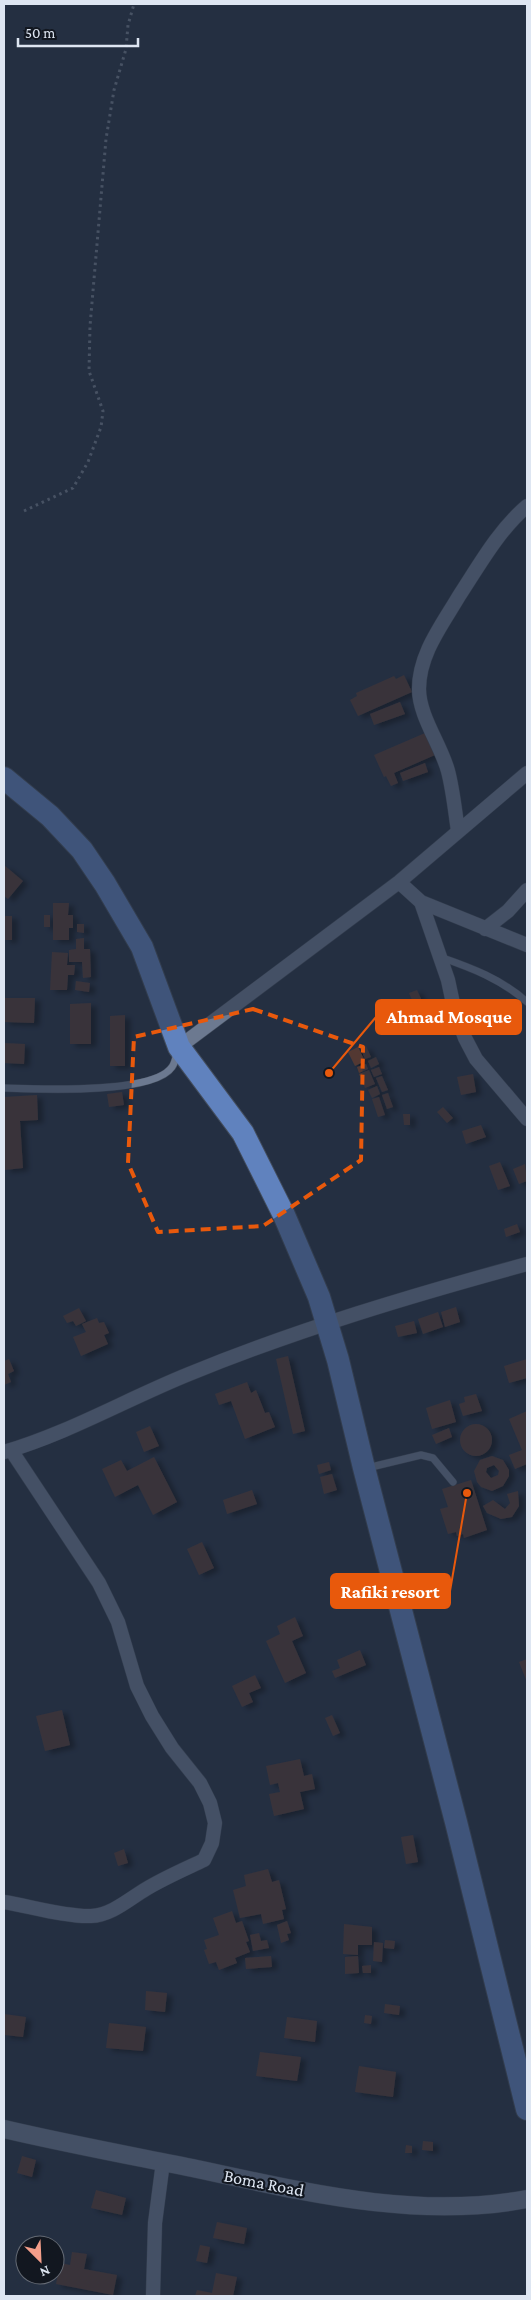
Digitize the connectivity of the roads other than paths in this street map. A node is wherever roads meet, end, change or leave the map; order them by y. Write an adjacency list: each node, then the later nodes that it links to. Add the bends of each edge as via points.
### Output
1 (527, 506): 4 (street, via 499,535 482,559 443,621 421,669 419,691 424,713 448,772)
2 (527, 773): 4 (street)
3 (4, 778): 12 (highway, via 50,816 82,850 106,884 142,947)
4 (458, 831): 5 (street)
5 (399, 882): 7 (street); 12 (street)
6 (527, 890): 8 (street)
7 (421, 902): 8 (street); 10 (street)
8 (485, 929): 9 (street)
9 (527, 945)
10 (438, 956): 11 (lane, via 482,971); 14 (street, via 465,1038 476,1059)
11 (527, 1002)
12 (179, 1047): 13 (lane, via 172,1068 140,1083 94,1088); 16 (highway, via 243,1133 288,1224)
13 (4, 1088)
14 (527, 1119)
15 (527, 1264): 16 (street)
16 (328, 1324): 17 (street, via 271,1341 186,1374 67,1429); 18 (highway)
17 (8, 1452): 20 (street, via 99,1583 118,1622 137,1686 172,1748 200,1783 215,1823 212,1843 204,1860 104,1912 93,1916 79,1915)
18 (364, 1468): 19 (lane, via 421,1455 433,1458); 21 (highway)
19 (454, 1482)
20 (4, 1902)
21 (527, 2109)
22 (4, 2129): 23 (street, Boma Road)
23 (163, 2162): 24 (street, Boma Road, via 367,2202 444,2207); 25 (street, via 155,2223)
24 (527, 2199)
25 (153, 2296)

